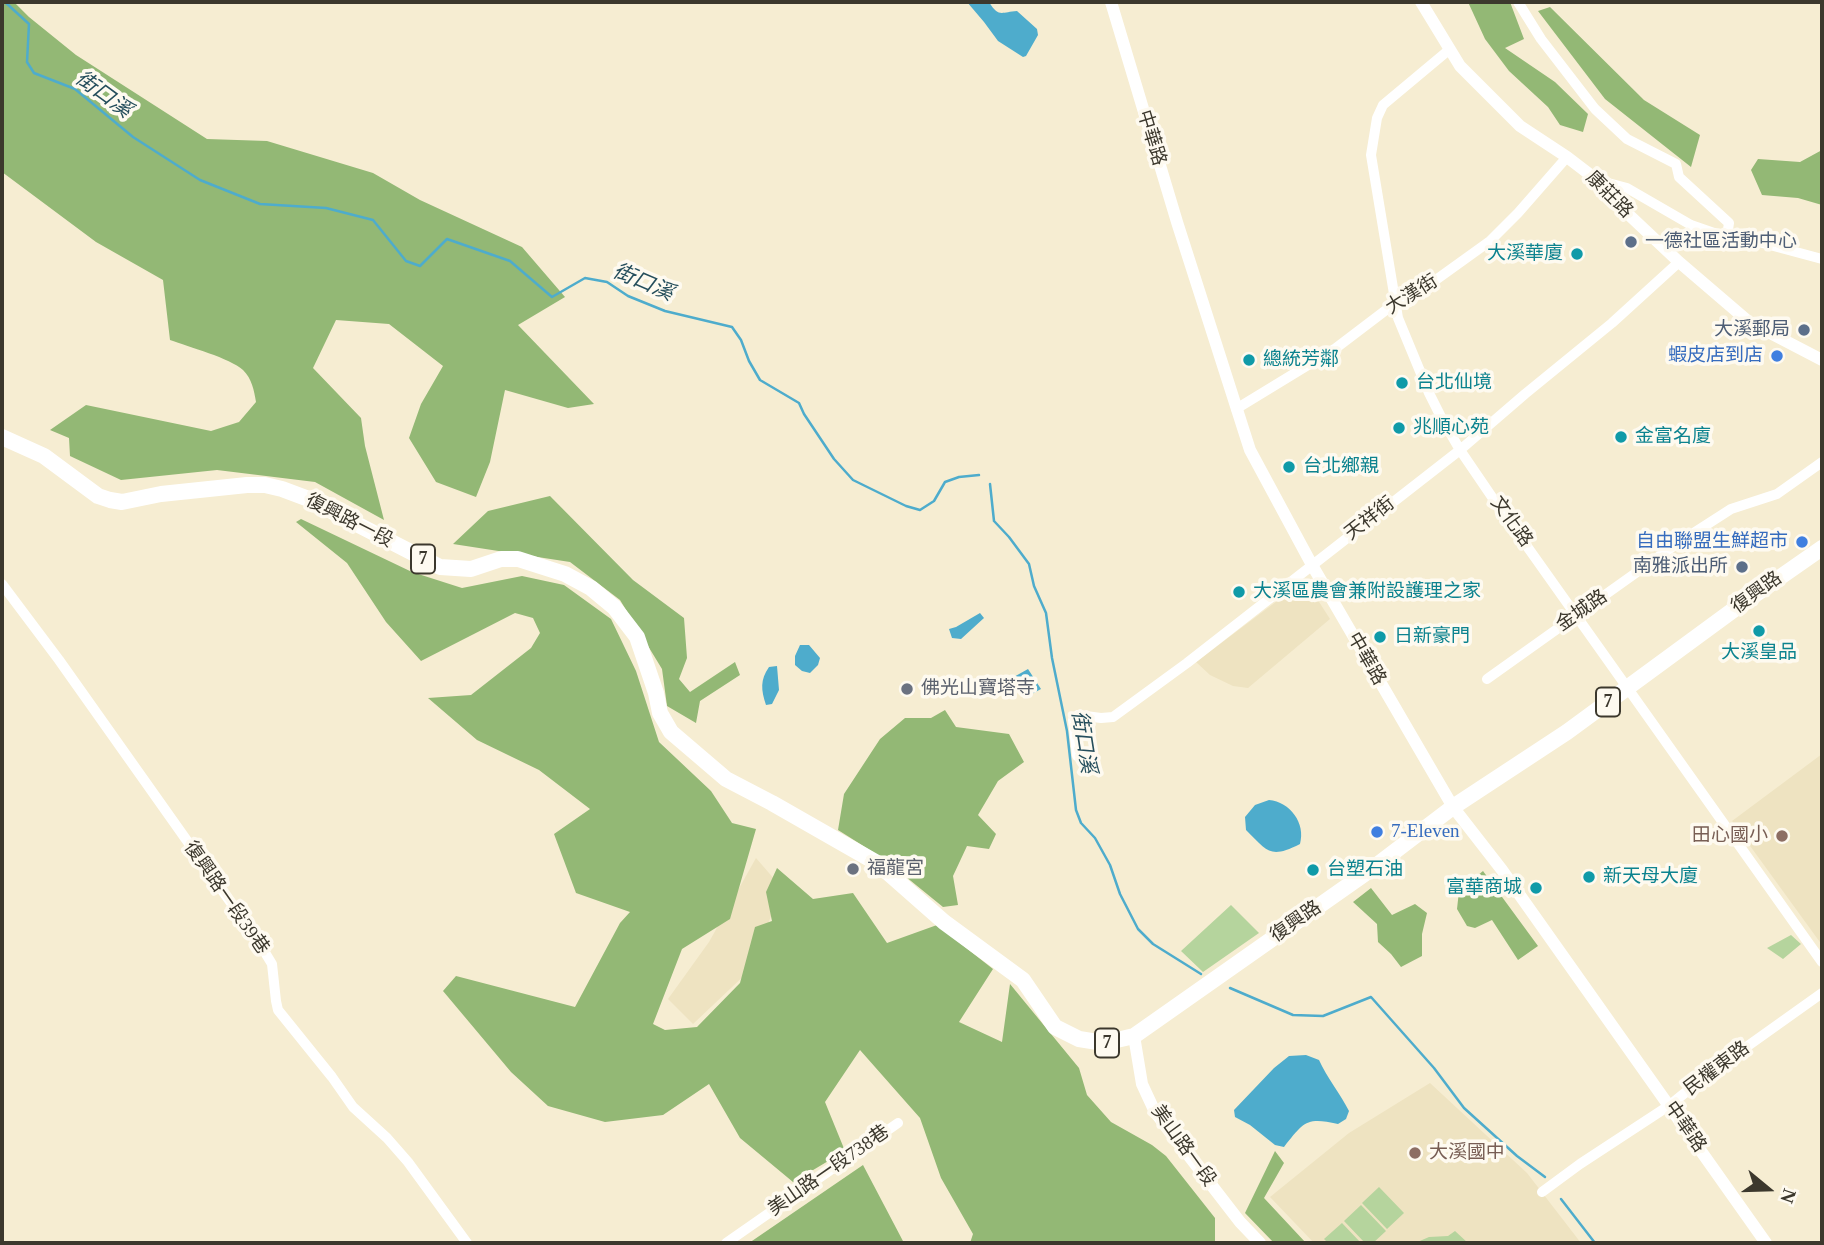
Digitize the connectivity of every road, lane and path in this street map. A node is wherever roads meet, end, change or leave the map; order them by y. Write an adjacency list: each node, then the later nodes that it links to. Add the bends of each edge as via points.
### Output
1 (1111, 2): 12 (street, 中華路)
2 (1421, 2): 4 (street, 康莊路)
3 (1518, 2): 7 (street, via 1595,109 1627,139 1676,164 1679,177 1729,223)
4 (1450, 50): 5 (street, 康莊路, via 1520,126); 10 (street, 文化路, via 1383,105 1377,118 1371,155)
5 (1567, 158): 6 (street, 康莊路); 10 (street, 大漢街, via 1496,237)
6 (1597, 180): 7 (street, via 1627,188 1691,225); 9 (street, 康莊路)
7 (1727, 236): 8 (street)
8 (1822, 259)
9 (1679, 262): 11 (street, 康莊路, via 1749,322); 14 (street, 天祥街)
10 (1396, 304): 12 (street, 大漢街, via 1336,348); 14 (street, 文化路, via 1429,393)
11 (1822, 360)
12 (1236, 409): 17 (street, 中華路, via 1250,450)
13 (2, 437): 23 (main road, 復興路一段 / 7, via 44,456 110,500 265,485 306,498 440,568 471,569 501,559 518,559 565,575 614,607 637,637 660,713 671,732 726,779)
14 (1460, 450): 17 (street, 天祥街); 19 (street, 文化路)
15 (1822, 463): 19 (street, 金城路, via 1777,494 1731,509)
16 (1822, 548): 21 (main road, 復興路 / 7)
17 (1312, 565): 22 (street, 天祥街, via 1113,717 1078,715 1073,720); 24 (street, 中華路)
18 (2, 584): 31 (street, 復興路一段39巷, via 258,941 272,964 278,1010 354,1107 408,1162)
19 (1577, 614): 20 (street, 金城路); 21 (street, 文化路)
20 (1487, 679)
21 (1627, 688): 24 (main road, 復興路 / 7); 25 (street, 文化路)
22 (1077, 756)
23 (766, 800): 27 (main road, 復興路 / 7, via 877,863 944,922 1023,980 1055,1027 1104,1044)
24 (1453, 807): 27 (main road, 復興路 / 7); 28 (street, 中華路)
25 (1822, 962)
26 (1822, 993): 28 (street, 民權東路)
27 (1134, 1036): 33 (street, 美山路一段, via 1142,1084 1155,1112)
28 (1670, 1105): 30 (street, 民權東路); 34 (street, 中華路)
29 (898, 1123): 32 (street, 美山路一段738巷)
30 (1542, 1192)
31 (467, 1243)
32 (726, 1243)
33 (1260, 1243)
34 (1766, 1243)

